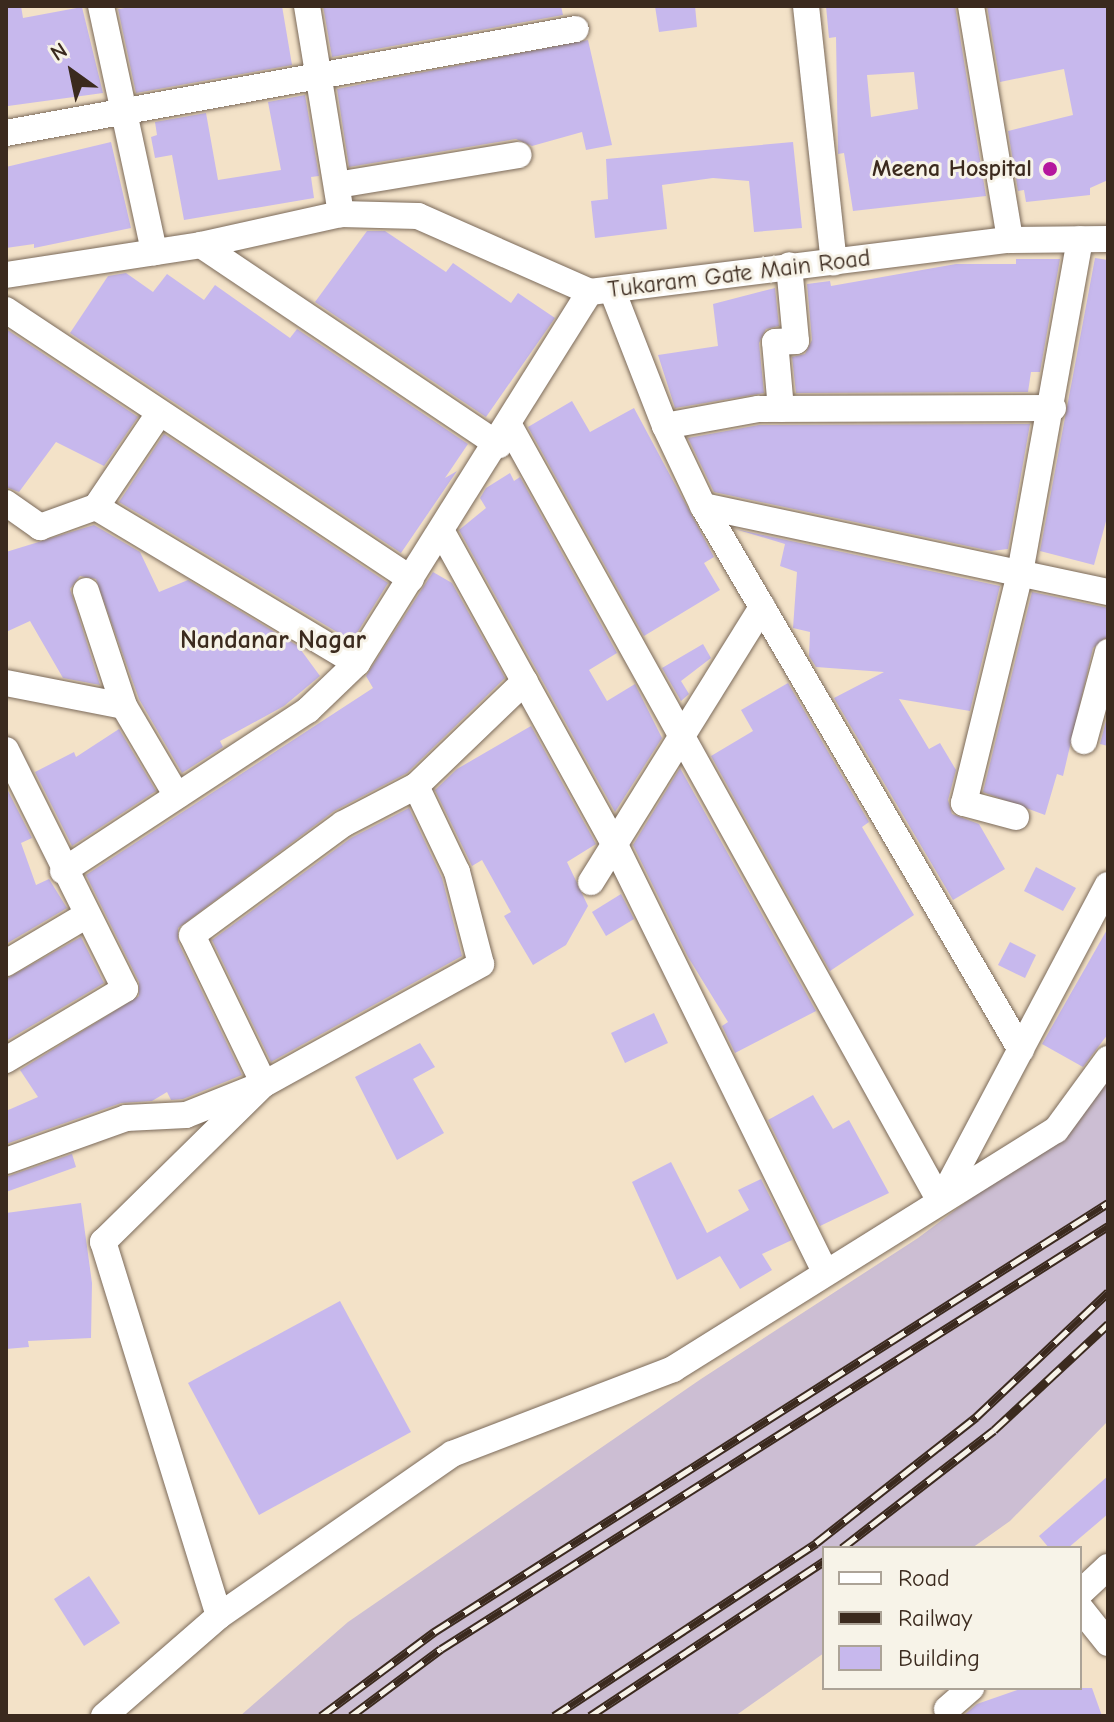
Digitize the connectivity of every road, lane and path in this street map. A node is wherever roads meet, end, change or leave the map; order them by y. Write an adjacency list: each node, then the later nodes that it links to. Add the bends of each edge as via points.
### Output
1 (101, 6): 7 (street)
2 (307, 6): 6 (street)
3 (806, 6): 17 (street)
4 (971, 6): 14 (street)
5 (576, 29): 6 (street)
6 (319, 77): 7 (street); 10 (street)
7 (125, 109): 8 (street); 16 (street)
8 (6, 133)
9 (519, 155): 10 (street)
10 (337, 185): 11 (street)
11 (341, 214): 15 (street, Tukaram Gate Main Road); 20 (street, Tukaram Gate Main Road, via 418,216)
12 (1080, 239): 13 (street, Tukaram Gate Main Road); 14 (street, Tukaram Gate Main Road); 22 (street)
13 (1108, 239)
14 (1010, 240): 17 (street, Tukaram Gate Main Road)
15 (201, 245): 16 (street, Tukaram Gate Main Road); 26 (street)
16 (154, 252): 19 (street, Tukaram Gate Main Road)
17 (834, 262): 18 (street, Tukaram Gate Main Road)
18 (789, 265): 20 (street, Tukaram Gate Main Road); 23 (street, via 796,341 775,342)
19 (6, 275)
20 (601, 291): 25 (street); 26 (street)
21 (6, 310): 24 (street)
22 (1053, 408): 23 (street); 31 (street)
23 (781, 409): 25 (street)
24 (158, 415): 29 (street); 32 (street)
25 (665, 426): 28 (street)
26 (504, 436): 30 (street); 41 (street)
27 (6, 503): 29 (street, via 40,527)
28 (703, 506): 31 (street); 35 (street)
29 (96, 507): 37 (street)
30 (442, 532): 32 (street); 38 (street)
31 (1020, 573): 34 (street); 46 (street, via 964,803)
32 (411, 579): 37 (street)
33 (86, 591): 40 (street)
34 (1108, 592)
35 (762, 607): 41 (street); 53 (street)
36 (1108, 652): 42 (street)
37 (357, 663): 45 (street, via 308,710)
38 (525, 681): 44 (street); 47 (street)
39 (6, 683): 40 (street)
40 (124, 706): 45 (street)
41 (681, 741): 47 (street); 58 (street)
42 (1084, 741)
43 (6, 752): 48 (street)
44 (416, 786): 56 (street, via 343,824 192,935); 56 (street, via 457,872 481,964)
45 (177, 796): 48 (street)
46 (1016, 817)
47 (614, 843): 49 (street); 59 (street)
48 (63, 871): 51 (street)
49 (591, 882)
50 (1108, 885): 53 (street)
51 (85, 916): 52 (street); 55 (street, via 125,989)
52 (6, 963)
53 (1021, 1050): 58 (street)
54 (1108, 1059): 58 (street, via 1056,1130)
55 (6, 1060)
56 (264, 1084): 57 (street, via 186,1115 126,1118); 63 (street, via 103,1242)
57 (6, 1161)
58 (940, 1201): 59 (street)
59 (824, 1270): 63 (street, via 673,1369 452,1454)
60 (1108, 1567): 61 (street)
61 (1082, 1591)
62 (1082, 1610): 64 (street)
63 (219, 1616): 67 (street)
64 (1108, 1643)
65 (969, 1690): 66 (street)
66 (947, 1709)
67 (104, 1716)

